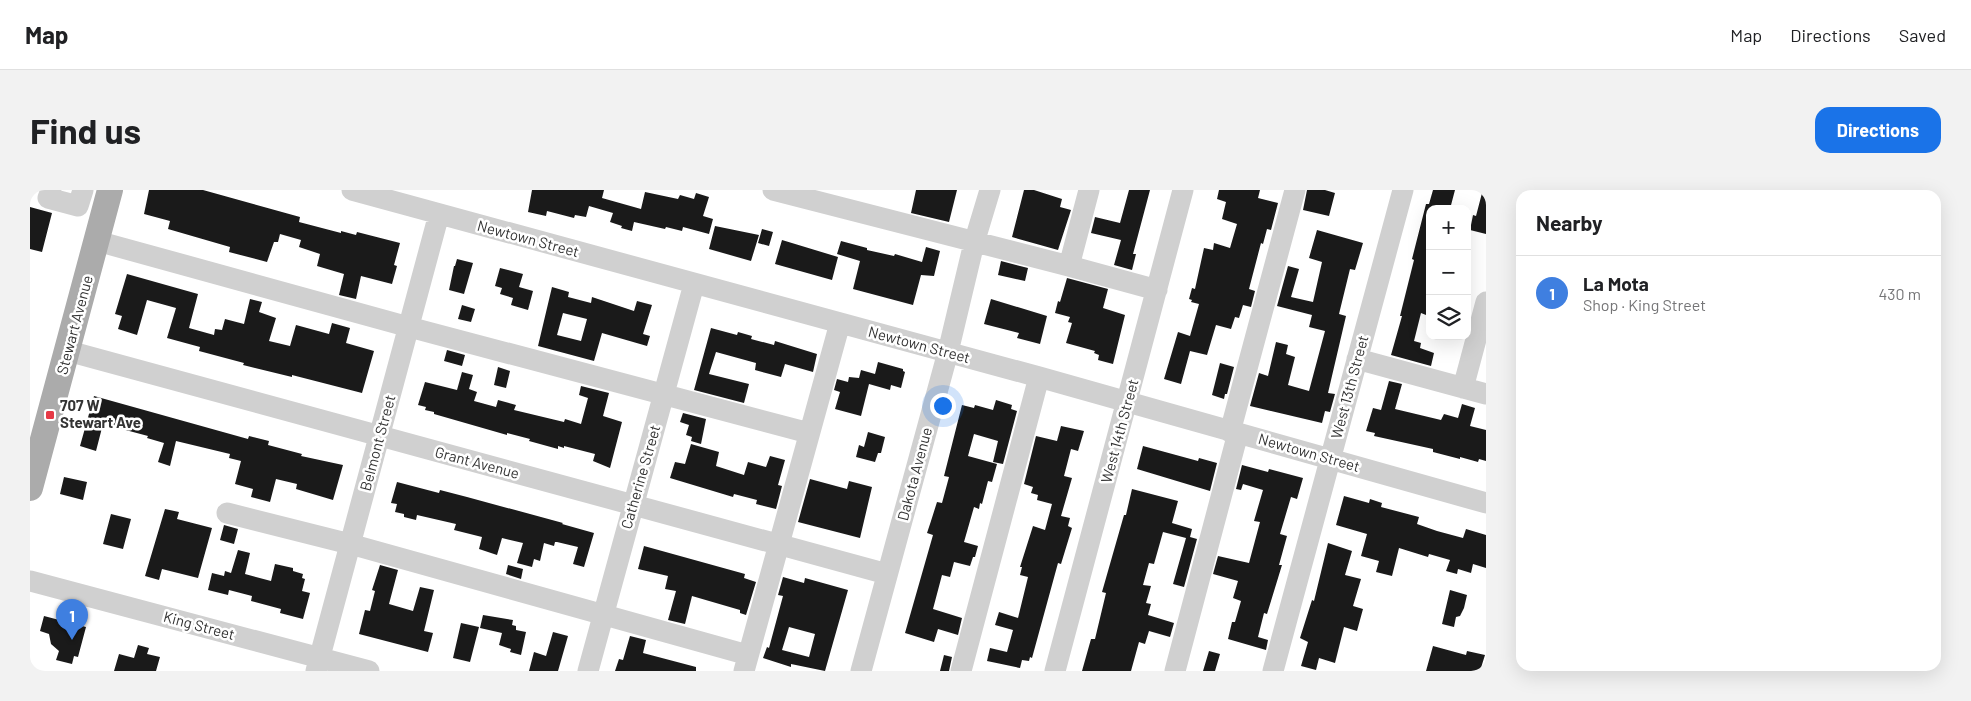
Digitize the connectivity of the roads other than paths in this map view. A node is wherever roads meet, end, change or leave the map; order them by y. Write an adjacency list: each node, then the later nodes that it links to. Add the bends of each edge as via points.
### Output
1 (50, 190): 9 (street, via 48,198)
2 (352, 190): 11 (street, Newtown Street)
3 (773, 190): 13 (street)
4 (990, 190): 13 (street, Dakota Avenue)
5 (1089, 190): 14 (street)
6 (1183, 190): 16 (street, West 14th Street)
7 (1295, 190): 28 (street)
8 (1403, 190): 22 (street, West 13th Street)
9 (80, 198): 10 (street)
10 (107, 202): 12 (main road, Stewart Avenue)
11 (439, 214): 15 (street, Newtown Street); 19 (street, Belmont Street)
12 (97, 241): 19 (street); 20 (main road, Stewart Avenue)
13 (974, 243): 14 (street); 21 (street, Dakota Avenue)
14 (1069, 266): 16 (street)
15 (694, 284): 18 (street, Newtown Street); 26 (street, Catherine Street)
16 (1156, 290): 27 (street, West 14th Street)
17 (1486, 302): 24 (street)
18 (840, 323): 21 (street, Newtown Street); 29 (street)
19 (409, 326): 26 (street); 30 (street, Belmont Street)
20 (68, 351): 30 (street, Grant Avenue); 32 (main road, Stewart Avenue)
21 (948, 352): 23 (street, Newtown Street); 38 (street, Dakota Avenue)
22 (1357, 359): 24 (street); 31 (street, West 13th Street)
23 (1038, 377): 27 (street, Newtown Street); 46 (street)
24 (1463, 388): 25 (street)
25 (1486, 394)
26 (664, 395): 29 (street); 34 (street, Catherine Street)
27 (1128, 402): 28 (street, Newtown Street); 47 (street, West 14th Street)
28 (1234, 432): 31 (street, Newtown Street); 48 (street)
29 (809, 433): 37 (street)
30 (380, 436): 34 (street, Grant Avenue); 36 (street, Belmont Street)
31 (1330, 459): 33 (street, Newtown Street); 49 (street, West 13th Street)
32 (30, 488)
33 (1486, 502)
34 (633, 504): 37 (street, Grant Avenue); 40 (street, Catherine Street)
35 (227, 513): 36 (street)
36 (350, 544): 40 (street); 42 (street, Belmont Street)
37 (779, 544): 38 (street, Grant Avenue); 41 (street)
38 (887, 574): 45 (street, Dakota Avenue)
39 (30, 581): 42 (street, King Street)
40 (603, 614): 41 (street); 44 (street, Catherine Street)
41 (746, 663)
42 (318, 664): 43 (street, King Street)
43 (368, 671)
44 (588, 671)
45 (861, 671)
46 (961, 671)
47 (1055, 671)
48 (1175, 671)
49 (1273, 671)

